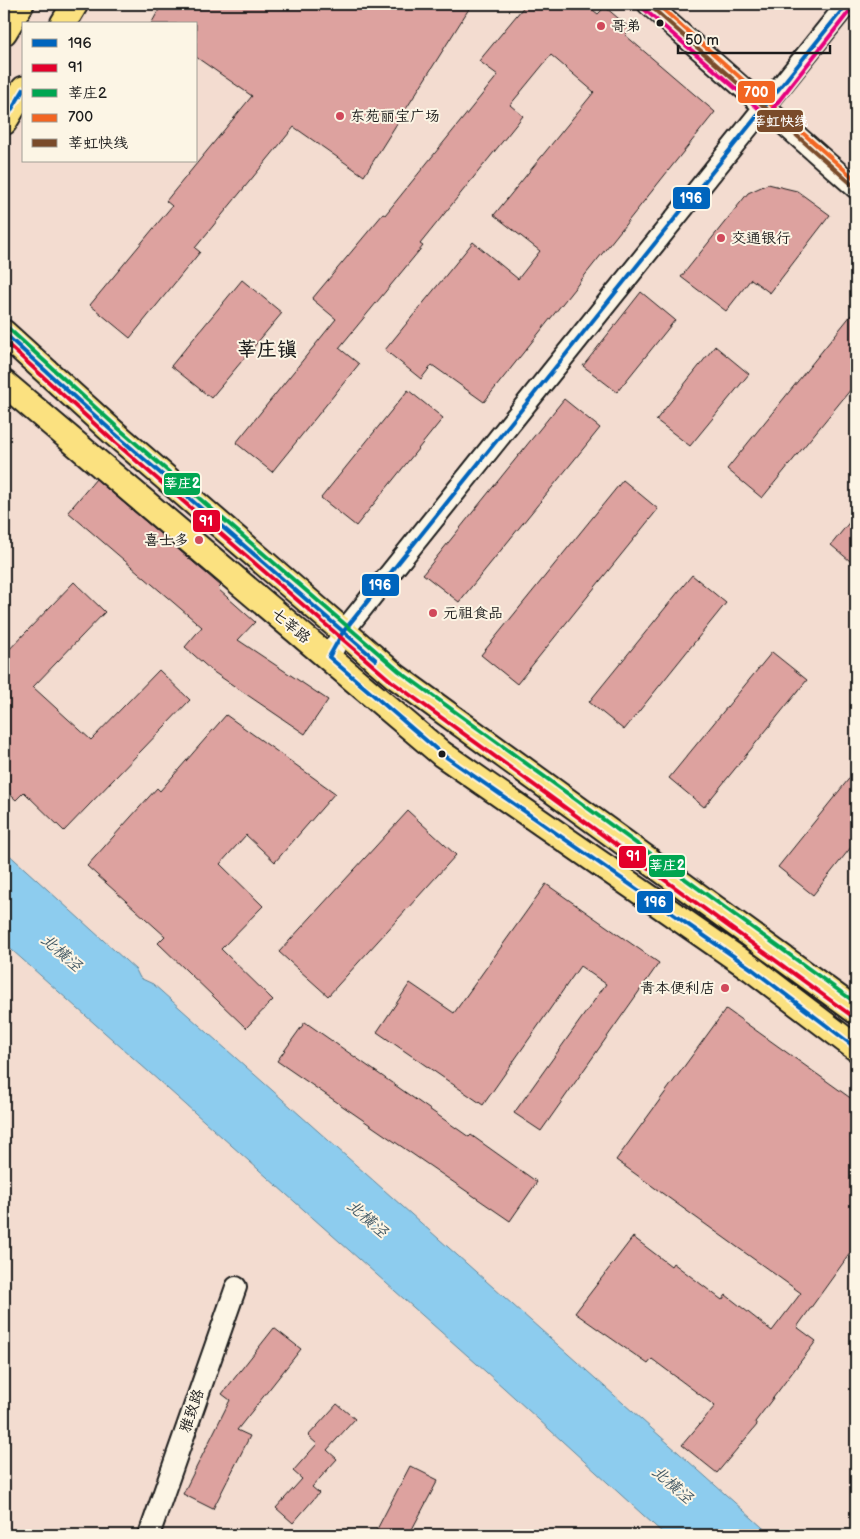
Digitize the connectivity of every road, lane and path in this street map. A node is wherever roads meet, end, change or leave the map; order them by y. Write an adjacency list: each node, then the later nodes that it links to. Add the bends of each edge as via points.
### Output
1 (21, 4): 6 (main road)
2 (75, 4): 5 (main road)
3 (648, 4): 8 (street)
4 (847, 4): 8 (street)
5 (64, 22)
6 (4, 32)
7 (22, 92): 9 (main road)
8 (765, 108): 10 (street); 13 (street)
9 (4, 122)
10 (856, 188)
11 (4, 334): 13 (main road, 七莘路)
12 (4, 383): 14 (main road, 七莘路)
13 (343, 632): 14 (street); 15 (main road, 七莘路, via 395,676)
14 (329, 657): 16 (main road, 七莘路, via 442,754 752,969)
15 (856, 1011)
16 (856, 1048)
17 (236, 1287): 18 (street, 雅致路)
18 (148, 1535)

